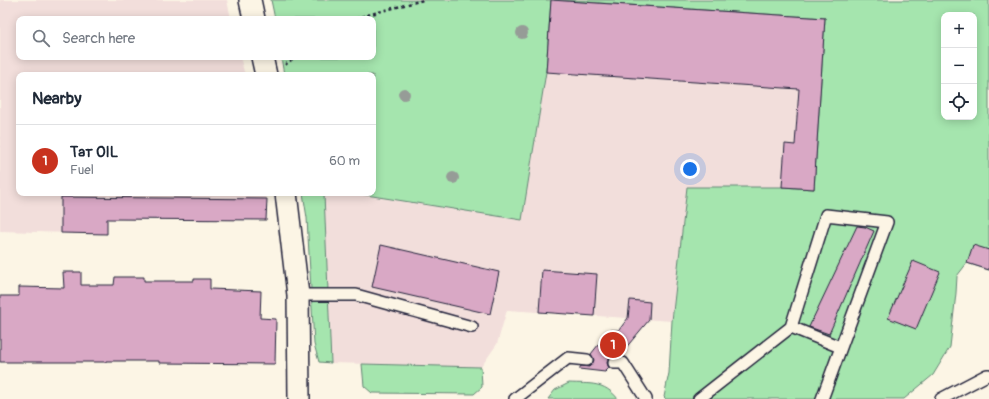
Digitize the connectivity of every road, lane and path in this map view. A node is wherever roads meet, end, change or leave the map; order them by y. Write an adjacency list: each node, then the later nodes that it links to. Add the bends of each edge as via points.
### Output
1 (250, 0): 3 (street)
2 (423, 0): 4 (path)
3 (253, 16)
4 (364, 16)
5 (263, 60): 6 (street)
6 (265, 72)
7 (286, 196): 8 (street)
8 (298, 295): 9 (lane, via 356,295); 15 (street)
9 (472, 327)
10 (790, 327): 11 (lane); 11 (lane, via 826,215 886,222); 18 (lane)
11 (840, 347): 19 (lane)
12 (587, 360): 16 (lane, via 568,358)
13 (614, 362): 17 (lane, via 623,363)
14 (989, 375): 20 (lane)
15 (299, 399)
16 (515, 399)
17 (646, 399)
18 (699, 399)
19 (822, 399)
20 (941, 399)

